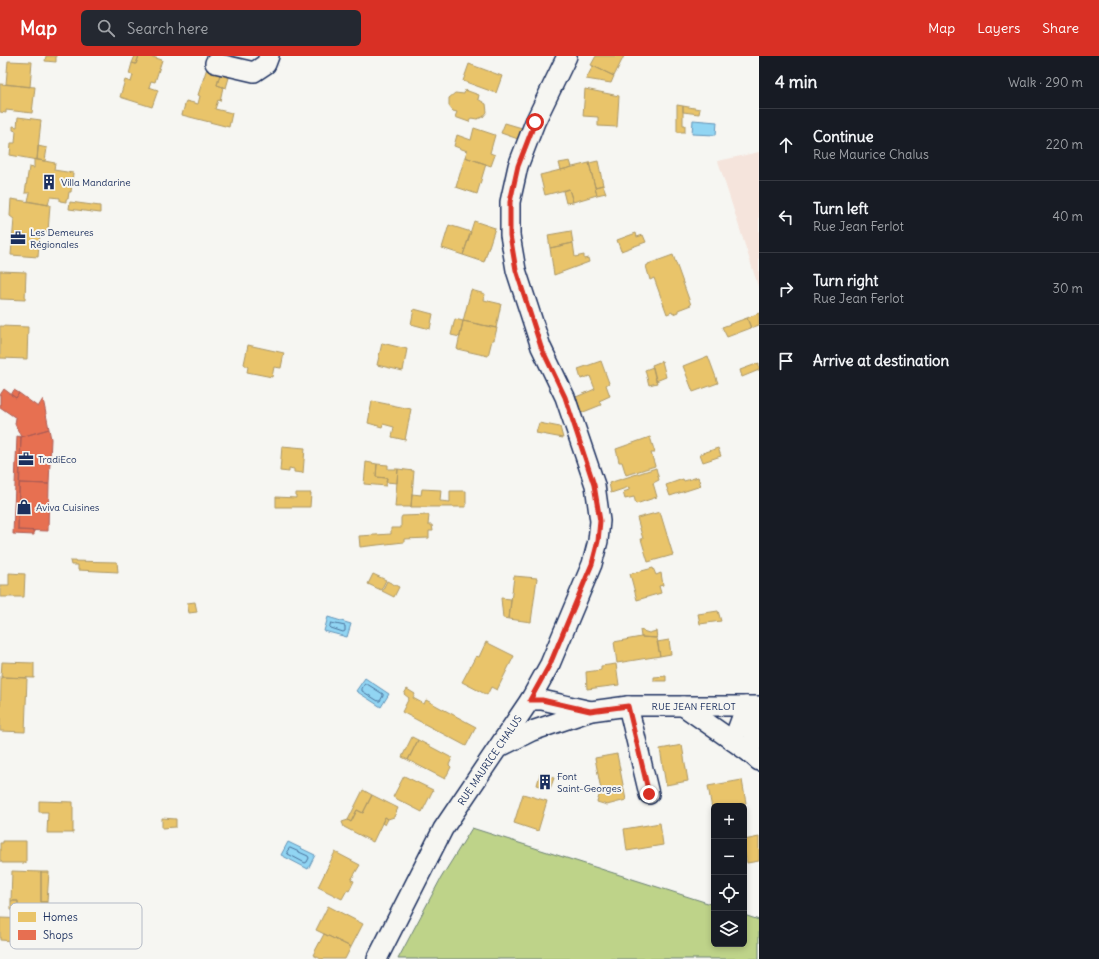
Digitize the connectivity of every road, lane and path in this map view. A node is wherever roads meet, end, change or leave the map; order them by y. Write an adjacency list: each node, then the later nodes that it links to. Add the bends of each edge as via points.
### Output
1 (269, 56): 3 (street, via 266,64 254,72)
2 (567, 56): 4 (street, RUE MAURICE CHALUS, via 535,122 518,166 510,202 510,235 516,270 541,347 565,397 594,485 600,521 592,564 550,664)
3 (215, 63)
4 (530, 700): 8 (street, RUE JEAN FERLOT, via 542,700); 10 (street, RUE MAURICE CHALUS)
5 (628, 706): 6 (street, RUE JEAN FERLOT); 8 (street, RUE JEAN FERLOT); 12 (street)
6 (683, 706): 7 (street, RUE JEAN FERLOT); 9 (street)
7 (755, 709): 9 (street); 11 (street)
8 (590, 711): 10 (street, RUE JEAN FERLOT, via 532,731)
9 (733, 741): 11 (street)
10 (498, 748): 13 (street, RUE MAURICE CHALUS, via 443,829)
11 (755, 757)
12 (649, 794)
13 (377, 959)

